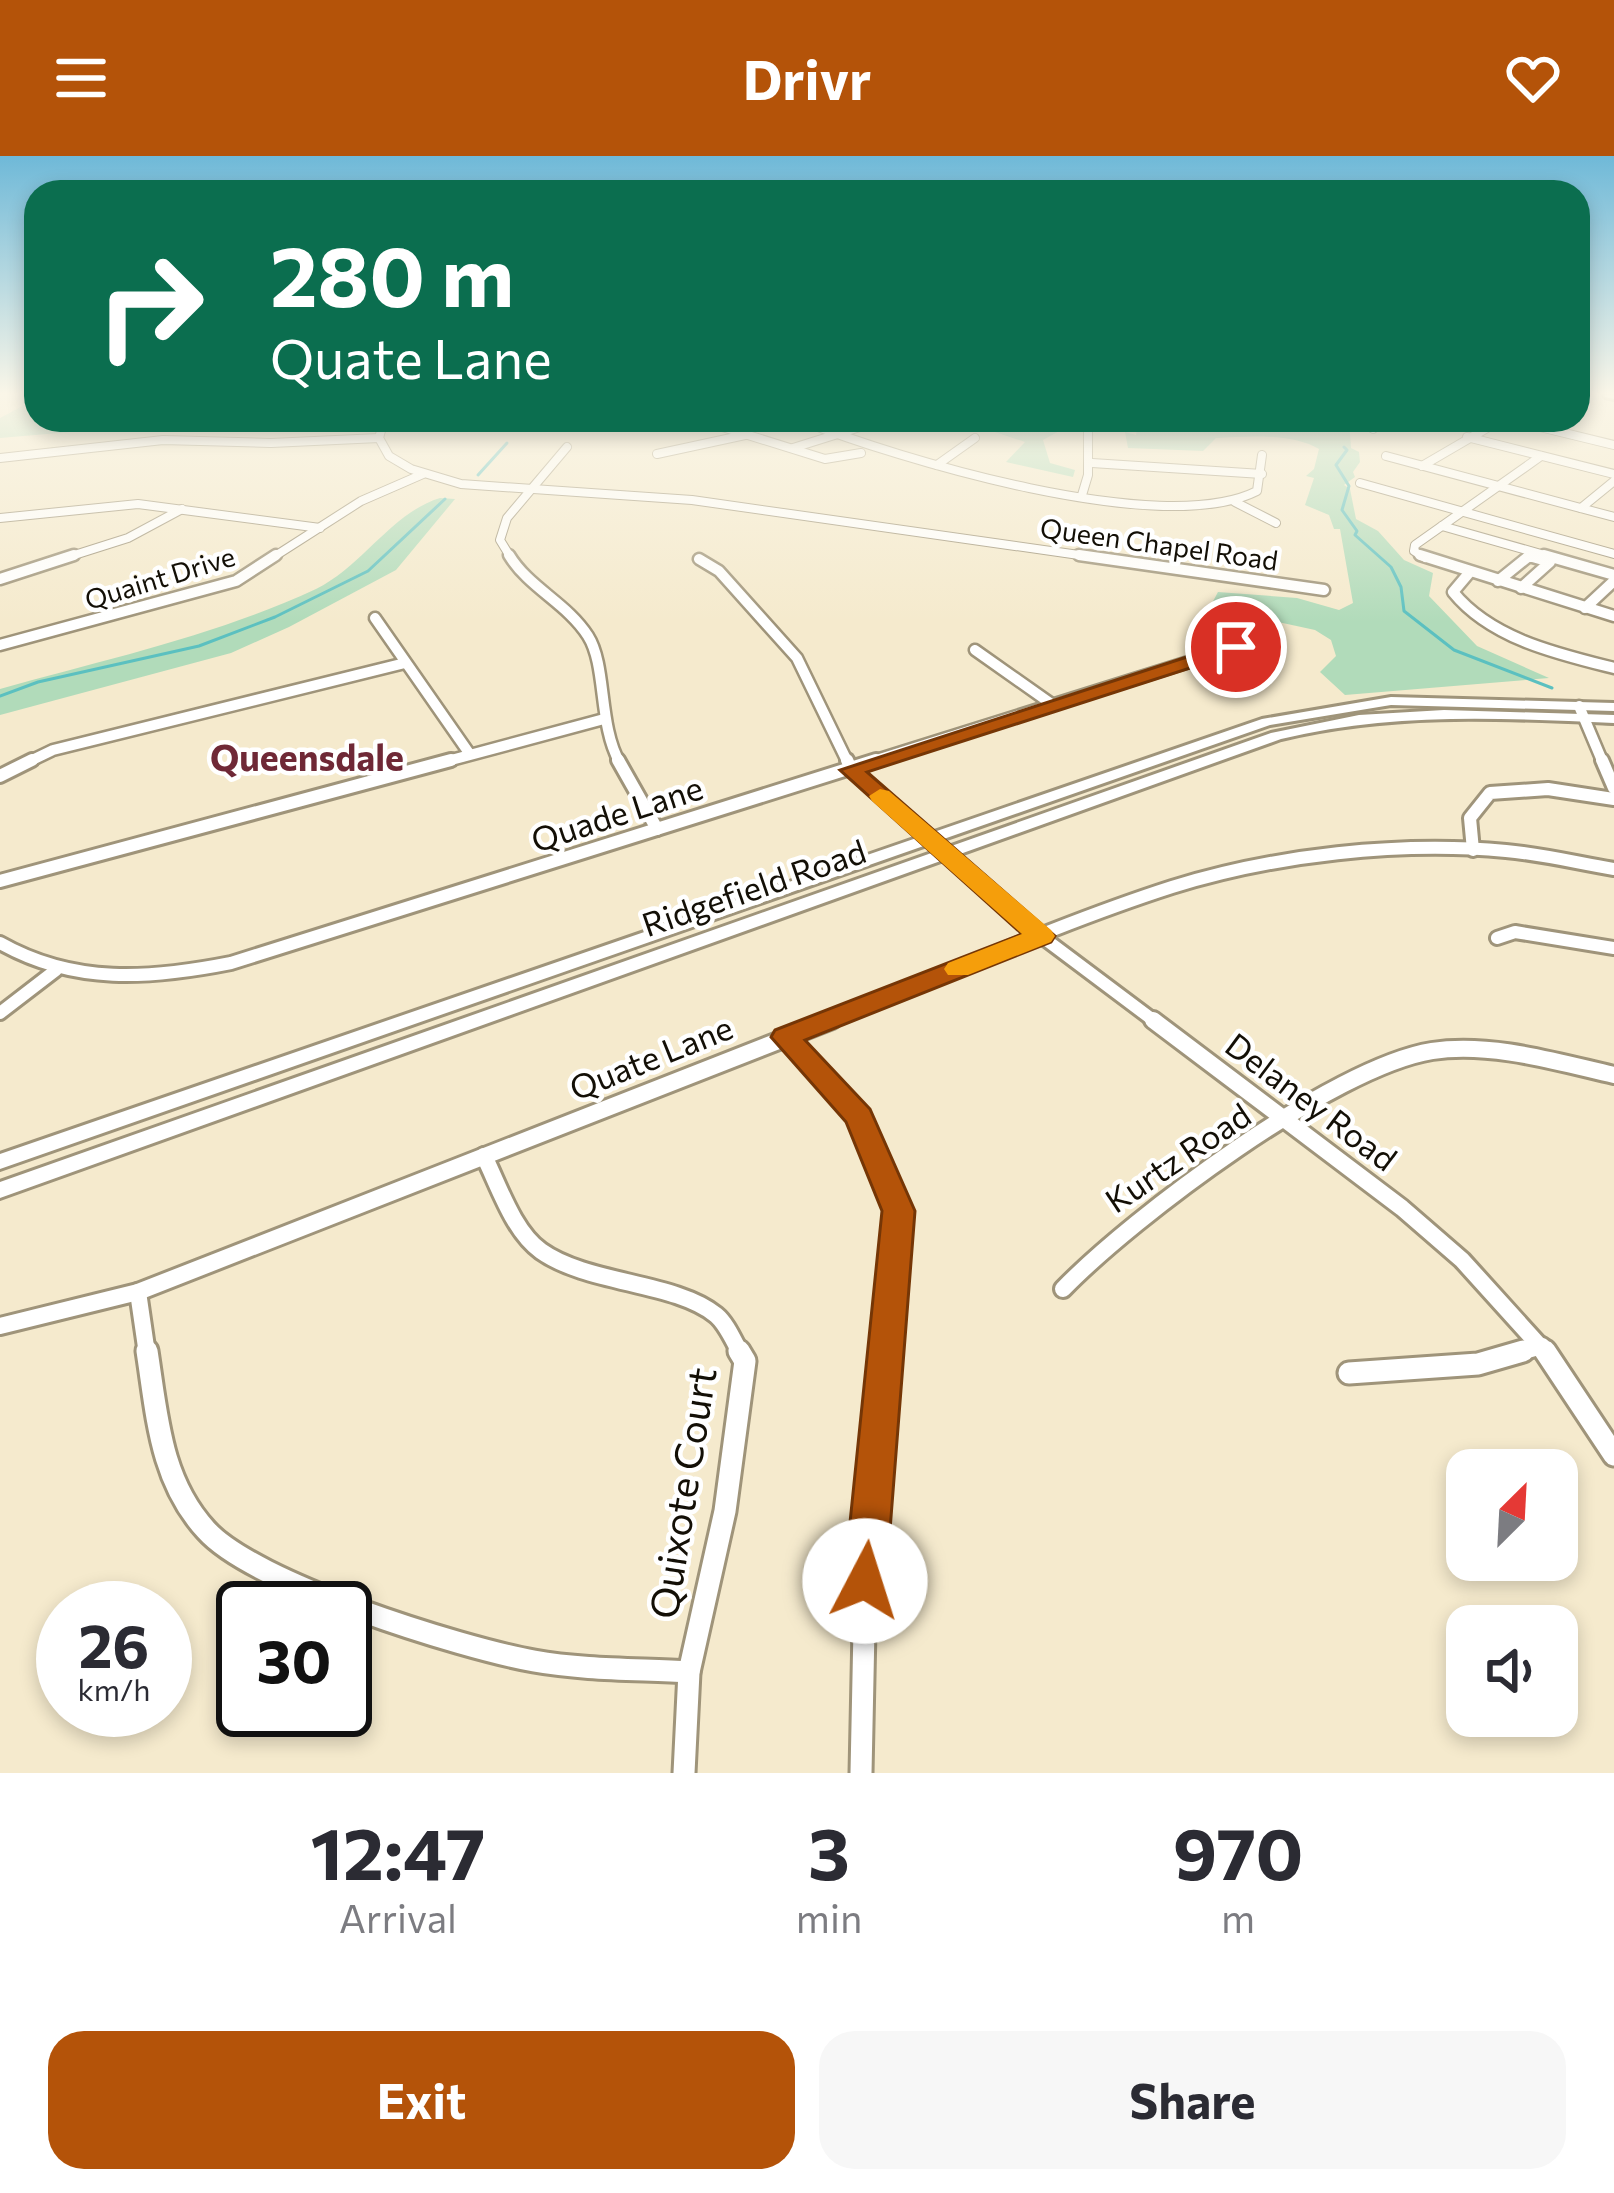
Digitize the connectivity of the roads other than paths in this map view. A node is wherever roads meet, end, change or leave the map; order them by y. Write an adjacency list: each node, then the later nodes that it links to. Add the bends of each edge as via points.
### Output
1 (416, 470): 9 (street, Queen Chapel Road)
2 (548, 470): 14 (street)
3 (963, 470): 15 (street)
4 (1090, 470): 15 (street)
5 (1207, 470): 10 (street)
6 (1262, 470): 10 (street)
7 (1439, 470): 13 (street)
8 (1520, 470): 13 (street)
9 (423, 474): 14 (street, Queen Chapel Road); 24 (street, Quaint Drive)
10 (1262, 474): 16 (street, via 1256,492)
11 (1614, 478): 17 (street)
12 (1360, 483): 19 (street)
13 (1498, 486): 17 (street); 19 (street)
14 (533, 490): 32 (street, Queen Chapel Road, via 676,498); 44 (street, via 508,518 501,545 520,573 586,629)
15 (1082, 495): 16 (street, via 1180,506)
16 (1235, 502): 22 (street)
17 (1580, 508): 20 (street)
18 (182, 509): 21 (street, Quaint Drive, via 126,505); 24 (street, Quaint Drive); 29 (street, via 128,538)
19 (1462, 512): 23 (street); 25 (street)
20 (1614, 517)
21 (0, 518)
22 (1276, 523)
23 (1442, 526): 27 (street, via 1414,551); 28 (street)
24 (320, 527): 37 (street, Quaint Drive, via 219,587)
25 (1614, 554)
26 (699, 560): 47 (street, via 787,644)
27 (1469, 573): 30 (street); 40 (street, via 1453,592 1474,613 1549,650)
28 (1614, 578): 33 (street)
29 (0, 580)
30 (1498, 581): 31 (street); 31 (street, via 1529,556 1550,562)
31 (1521, 588): 33 (street)
32 (1324, 590)
33 (1585, 608): 34 (street)
34 (1614, 616)
35 (375, 618): 39 (street)
36 (1244, 638): 41 (street, Quade Lane, via 1231,650)
37 (0, 645)
38 (975, 650): 41 (street)
39 (406, 663): 46 (street); 48 (street, via 53,750)
40 (1614, 668)
41 (1053, 705): 47 (street, Quade Lane)
42 (1614, 707): 43 (main road, Ridgefield Road)
43 (1582, 712): 45 (main road, Ridgefield Road); 49 (street); 52 (main road, Ridgefield Road, via 1407,701 1307,712); 54 (main road, Ridgefield Road, via 1326,723)
44 (604, 719): 46 (street); 51 (street, via 618,764)
45 (1614, 719)
46 (469, 753): 56 (street)
47 (851, 770): 51 (street, Quade Lane); 52 (street, Delaney Road)
48 (0, 776)
49 (1614, 788)
50 (1614, 799): 53 (street, via 1548,789 1490,793 1468,814)
51 (656, 829): 61 (street, Quade Lane, via 231,963 159,976)
52 (930, 838): 54 (street, Delaney Road); 67 (main road, Ridgefield Road)
53 (1473, 850): 55 (street, Quate Lane); 57 (street, Quate Lane, via 1260,866 1173,887)
54 (946, 852): 57 (street, Delaney Road); 68 (main road, Ridgefield Road)
55 (1614, 869)
56 (0, 881)
57 (1041, 936): 63 (street, Quate Lane); 65 (street, Delaney Road)
58 (1497, 938): 60 (street, via 1515,932)
59 (0, 943): 61 (street, Quade Lane)
60 (1614, 948)
61 (56, 970): 62 (street)
62 (0, 1012)
63 (785, 1037): 66 (street, Quate Lane); 77 (street, via 859,1117 898,1211 864,1594)
64 (1614, 1075): 65 (street, Kurtz Road, via 1518,1056 1432,1051 1394,1060)
65 (1286, 1122): 69 (street, Kurtz Road, via 1120,1233); 72 (street, Delaney Road, via 1432,1233)
66 (484, 1156): 70 (street, Quate Lane); 75 (street, Quixote Court, via 520,1229 542,1252 697,1304 719,1317 745,1360 725,1511)
67 (0, 1162)
68 (0, 1190)
69 (1063, 1289)
70 (138, 1292): 71 (street, Quate Lane); 75 (street, via 164,1463 206,1531 267,1575 537,1662)
71 (0, 1326)
72 (1542, 1346): 73 (street, via 1478,1364); 74 (street, Delaney Road)
73 (1349, 1373)
74 (1614, 1455)
75 (689, 1672): 76 (street, Quixote Court)
76 (684, 1773)
77 (860, 1773)

